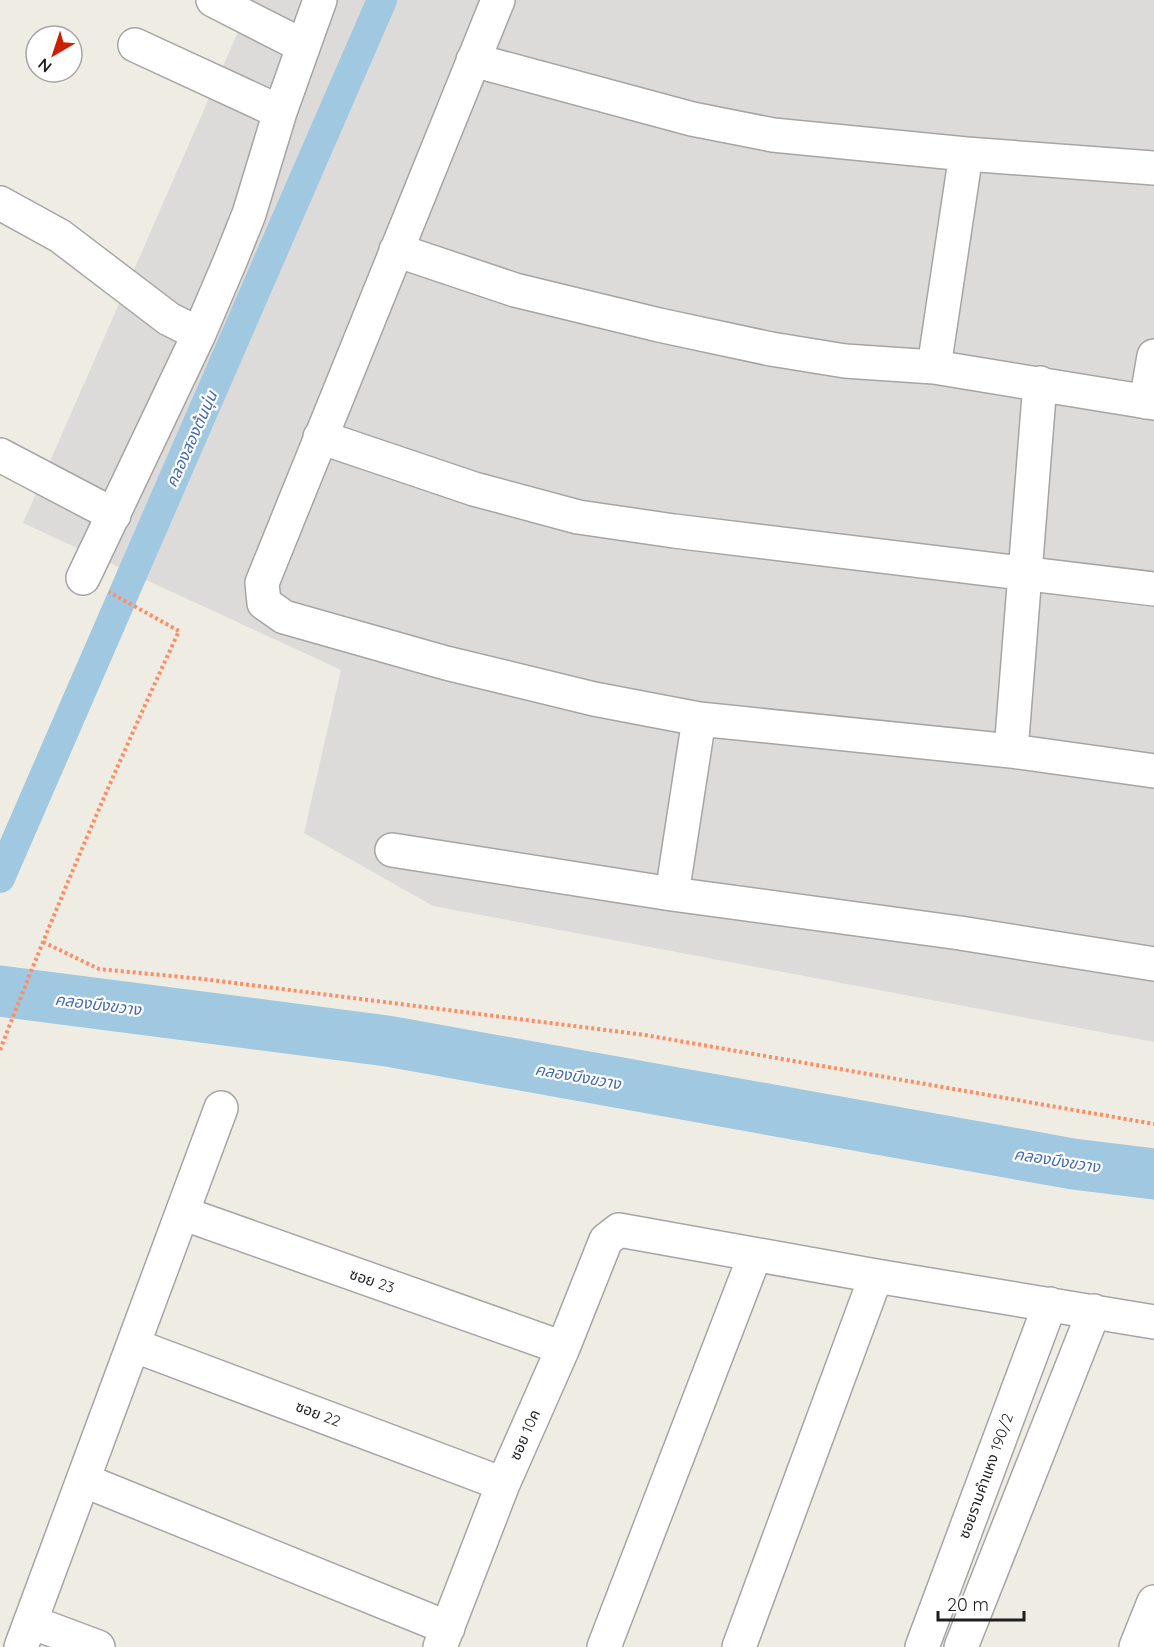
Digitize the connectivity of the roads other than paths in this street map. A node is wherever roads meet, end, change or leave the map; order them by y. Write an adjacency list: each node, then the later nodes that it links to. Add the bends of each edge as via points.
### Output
1 (213, 0): 5 (street)
2 (320, 0): 5 (street)
3 (498, 0): 6 (street)
4 (135, 45): 7 (street)
5 (303, 46): 7 (street)
6 (473, 60): 8 (street, via 692,119 773,135); 11 (street)
7 (280, 112): 12 (street, via 249,214)
8 (966, 154): 9 (street); 14 (street)
9 (1154, 168)
10 (0, 203): 12 (street, via 60,236 170,319)
11 (396, 250): 14 (street, via 515,290 771,349 845,361); 17 (street)
12 (199, 334): 19 (street)
13 (1154, 356): 16 (street)
14 (934, 366): 15 (street)
15 (1040, 383): 16 (street); 20 (street)
16 (1150, 403)
17 (320, 437): 20 (street, via 474,489 578,517); 23 (street, via 262,583 264,603 284,617 446,663 594,699)
18 (0, 454): 19 (street)
19 (114, 515): 21 (street)
20 (1024, 574): 22 (street); 24 (street)
21 (83, 578)
22 (1154, 589)
23 (699, 719): 24 (street); 27 (street)
24 (1011, 751): 25 (street)
25 (1154, 771)
26 (393, 850): 27 (street)
27 (672, 894): 28 (street)
28 (1154, 964)
29 (221, 1108): 30 (street)
30 (182, 1213): 36 (street); 37 (street, ซอย 23)
31 (754, 1255): 32 (street); 37 (street, ซอย 10ค, via 619,1230 606,1240); 44 (street)
32 (876, 1276): 33 (street); 45 (street)
33 (1050, 1304): 34 (street); 46 (street, ซอยรามคำแหง 190/2)
34 (1094, 1311): 35 (street); 47 (street)
35 (1154, 1322)
36 (133, 1345): 38 (street); 39 (street, ซอย 22)
37 (563, 1348): 39 (street, ซอย 10ค)
38 (83, 1480): 41 (street); 42 (street)
39 (503, 1484): 42 (street, ซอย 10ค)
40 (1154, 1602): 48 (street)
41 (26, 1635): 43 (street)
42 (444, 1637)
43 (98, 1647)
44 (604, 1647)
45 (739, 1647)
46 (922, 1647)
47 (961, 1647)
48 (1136, 1647)

